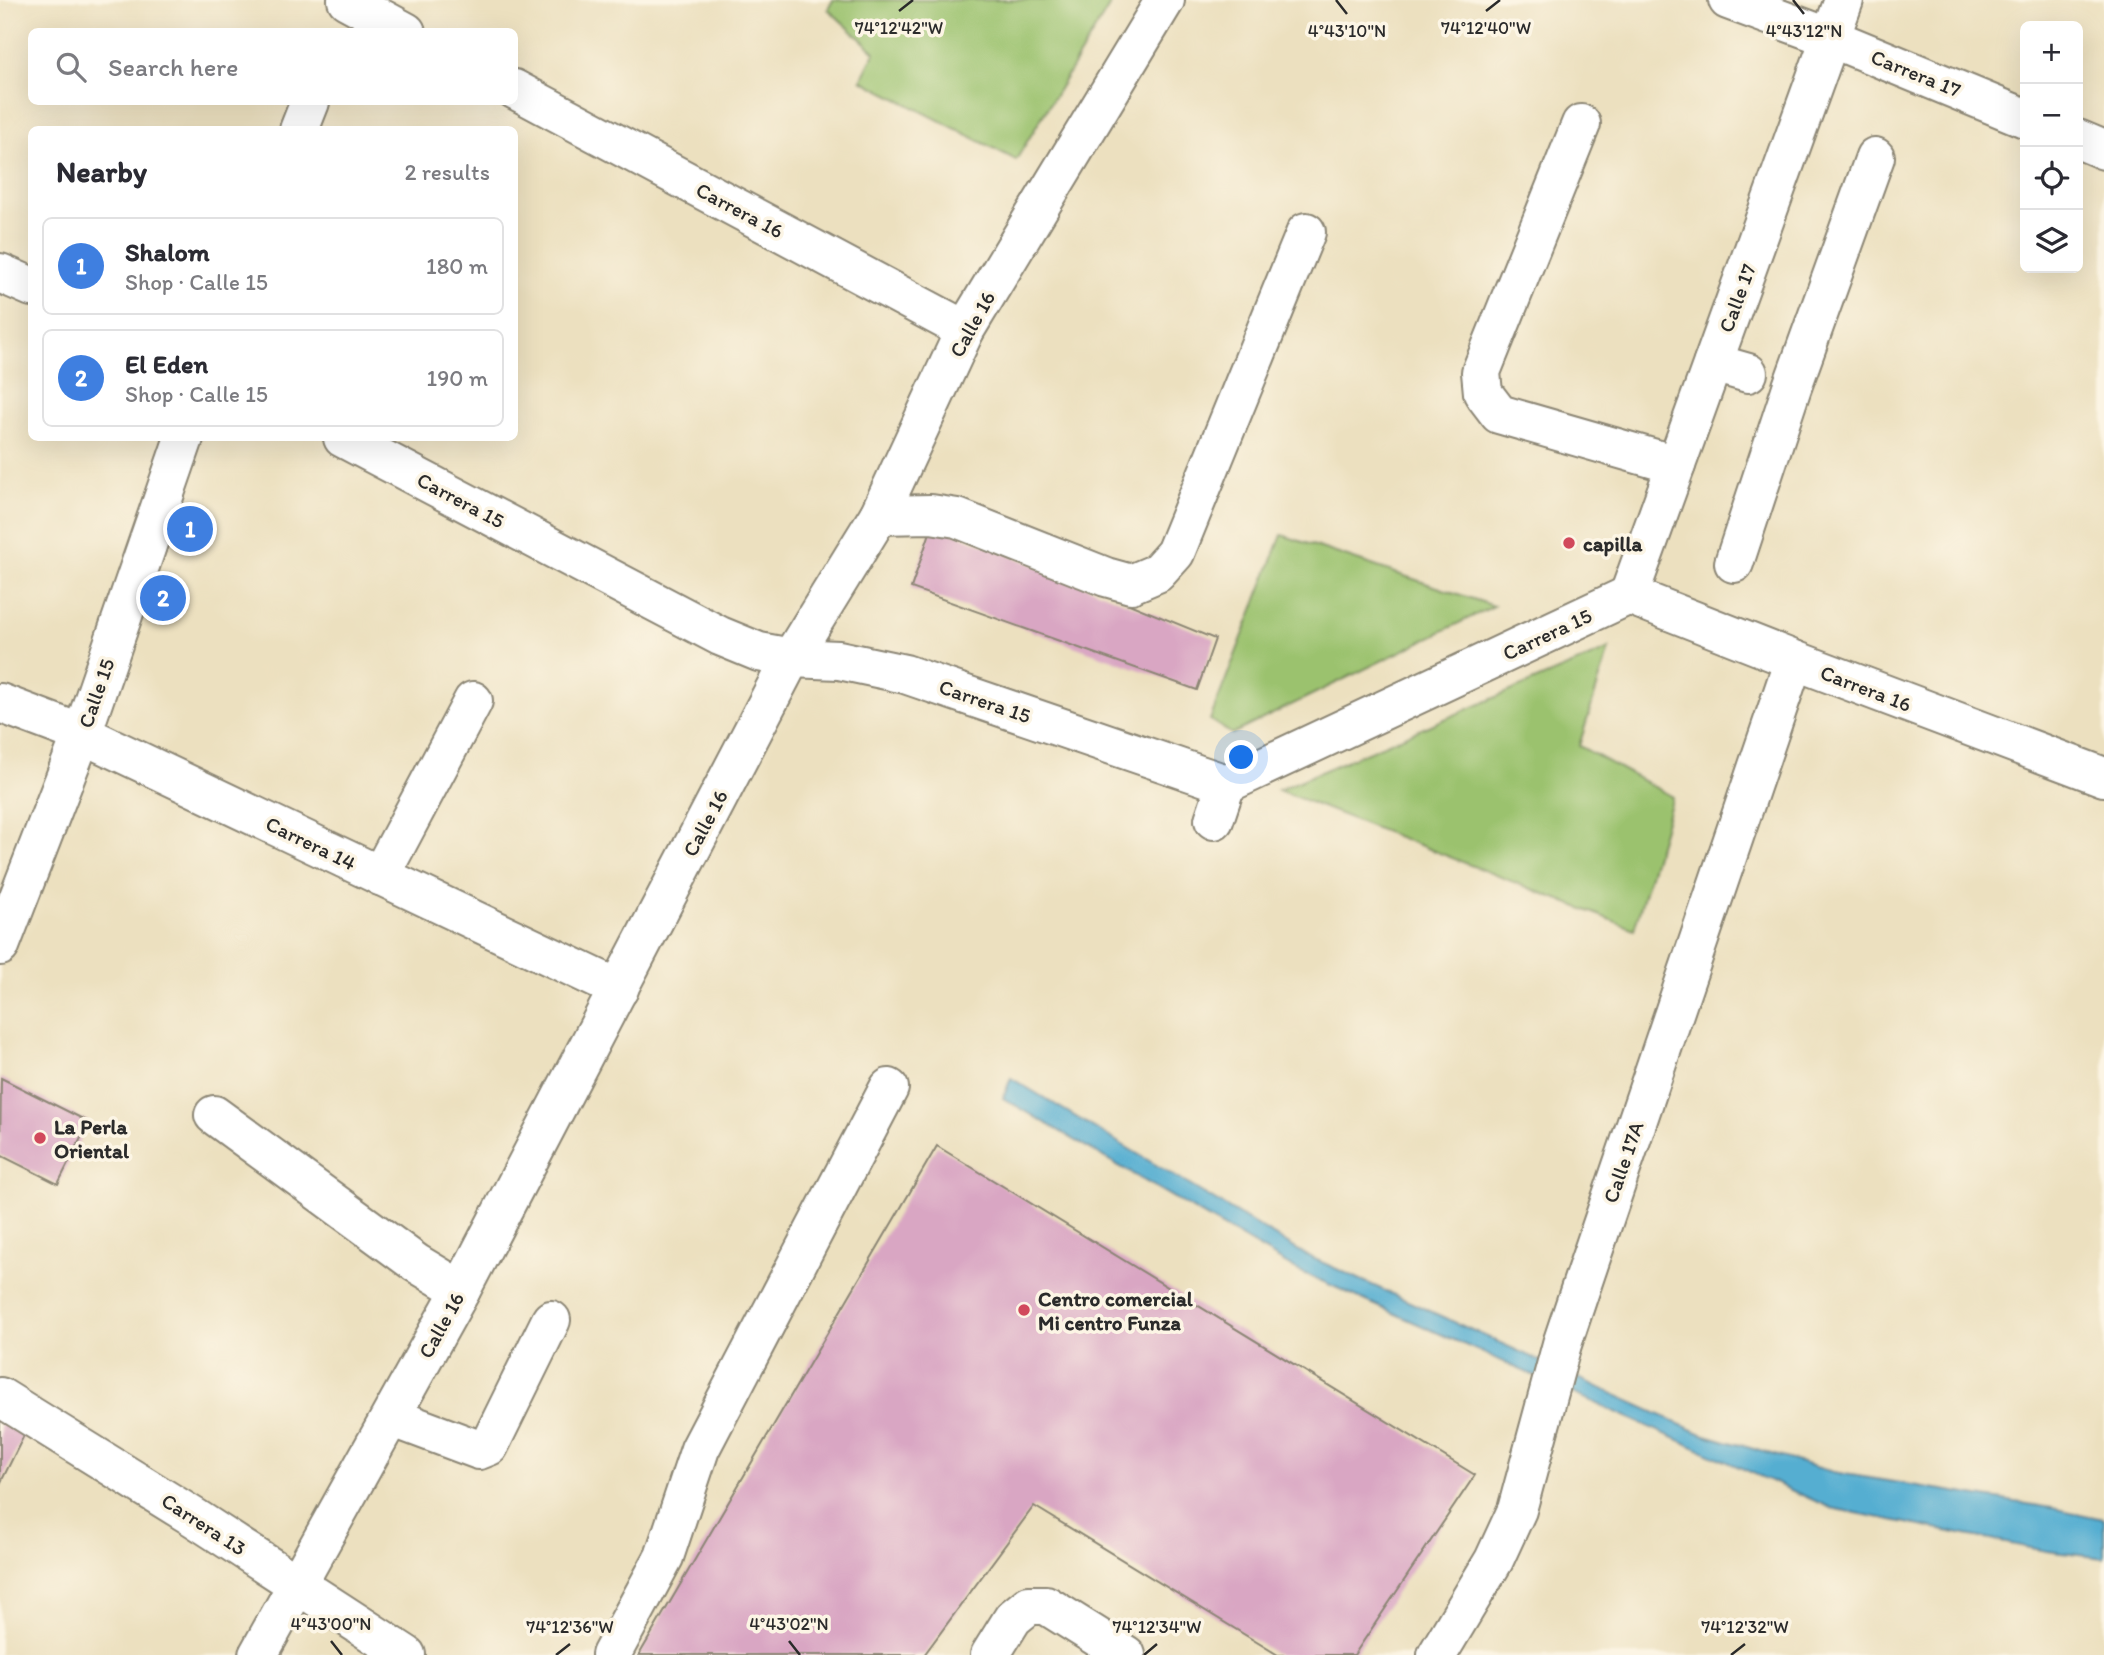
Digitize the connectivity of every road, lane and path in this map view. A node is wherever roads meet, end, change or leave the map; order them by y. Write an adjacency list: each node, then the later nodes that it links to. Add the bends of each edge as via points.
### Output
1 (348, 0): 5 (street); 6 (street)
2 (1165, 0): 17 (street, Calle 16)
3 (1728, 0): 7 (street, Carrera 17)
4 (1844, 0): 7 (street, Calle 17)
5 (338, 28)
6 (399, 28)
7 (1831, 38): 10 (street, Carrera 17); 20 (street, Calle 17, via 1731,368)
8 (518, 91): 17 (street, Carrera 16)
9 (309, 105): 12 (street)
10 (2020, 116)
11 (1581, 124): 20 (street, via 1480,372 1483,393 1499,414)
12 (301, 126)
13 (2083, 141): 14 (street)
14 (2104, 150)
15 (1875, 157): 22 (street)
16 (1306, 232): 21 (street, via 1175,552 1157,573 1130,584 957,518)
17 (965, 330): 21 (street, Calle 16)
18 (183, 441): 28 (street, Calle 15)
19 (349, 441): 24 (street, Carrera 15, via 720,636)
20 (1676, 466): 23 (street, Calle 17)
21 (879, 515): 24 (street, Calle 16)
22 (1734, 563)
23 (1629, 595): 25 (street, Carrera 16); 30 (street, Carrera 15)
24 (790, 659): 30 (street, Carrera 15, via 839,660 905,674); 34 (street, Calle 16)
25 (1794, 660): 29 (street, Carrera 16); 47 (street, Calle 17A, via 1595,1287 1562,1344 1517,1510 1494,1560)
26 (473, 701): 32 (street)
27 (0, 703): 28 (street, Carrera 14)
28 (82, 734): 32 (street, Carrera 14); 33 (street, Calle 15)
29 (2104, 777)
30 (1226, 784): 31 (street)
31 (1214, 820)
32 (380, 876): 34 (street, Carrera 14)
33 (0, 946)
34 (619, 989): 37 (street, Calle 16)
35 (889, 1088): 44 (street, via 700,1449 664,1557)
36 (214, 1115): 37 (street, via 416,1263)
37 (461, 1290): 40 (street, Calle 16)
38 (551, 1320): 40 (street, via 489,1447 479,1450)
39 (0, 1397): 41 (street, Carrera 13)
40 (391, 1417): 41 (street, Calle 16)
41 (297, 1585): 42 (street, Calle 16); 43 (street, Carrera 13)
42 (258, 1655)
43 (406, 1655)
44 (611, 1655)
45 (990, 1655): 46 (street, via 1013,1618 1030,1605 1046,1605)
46 (1126, 1655)
47 (1437, 1655)

